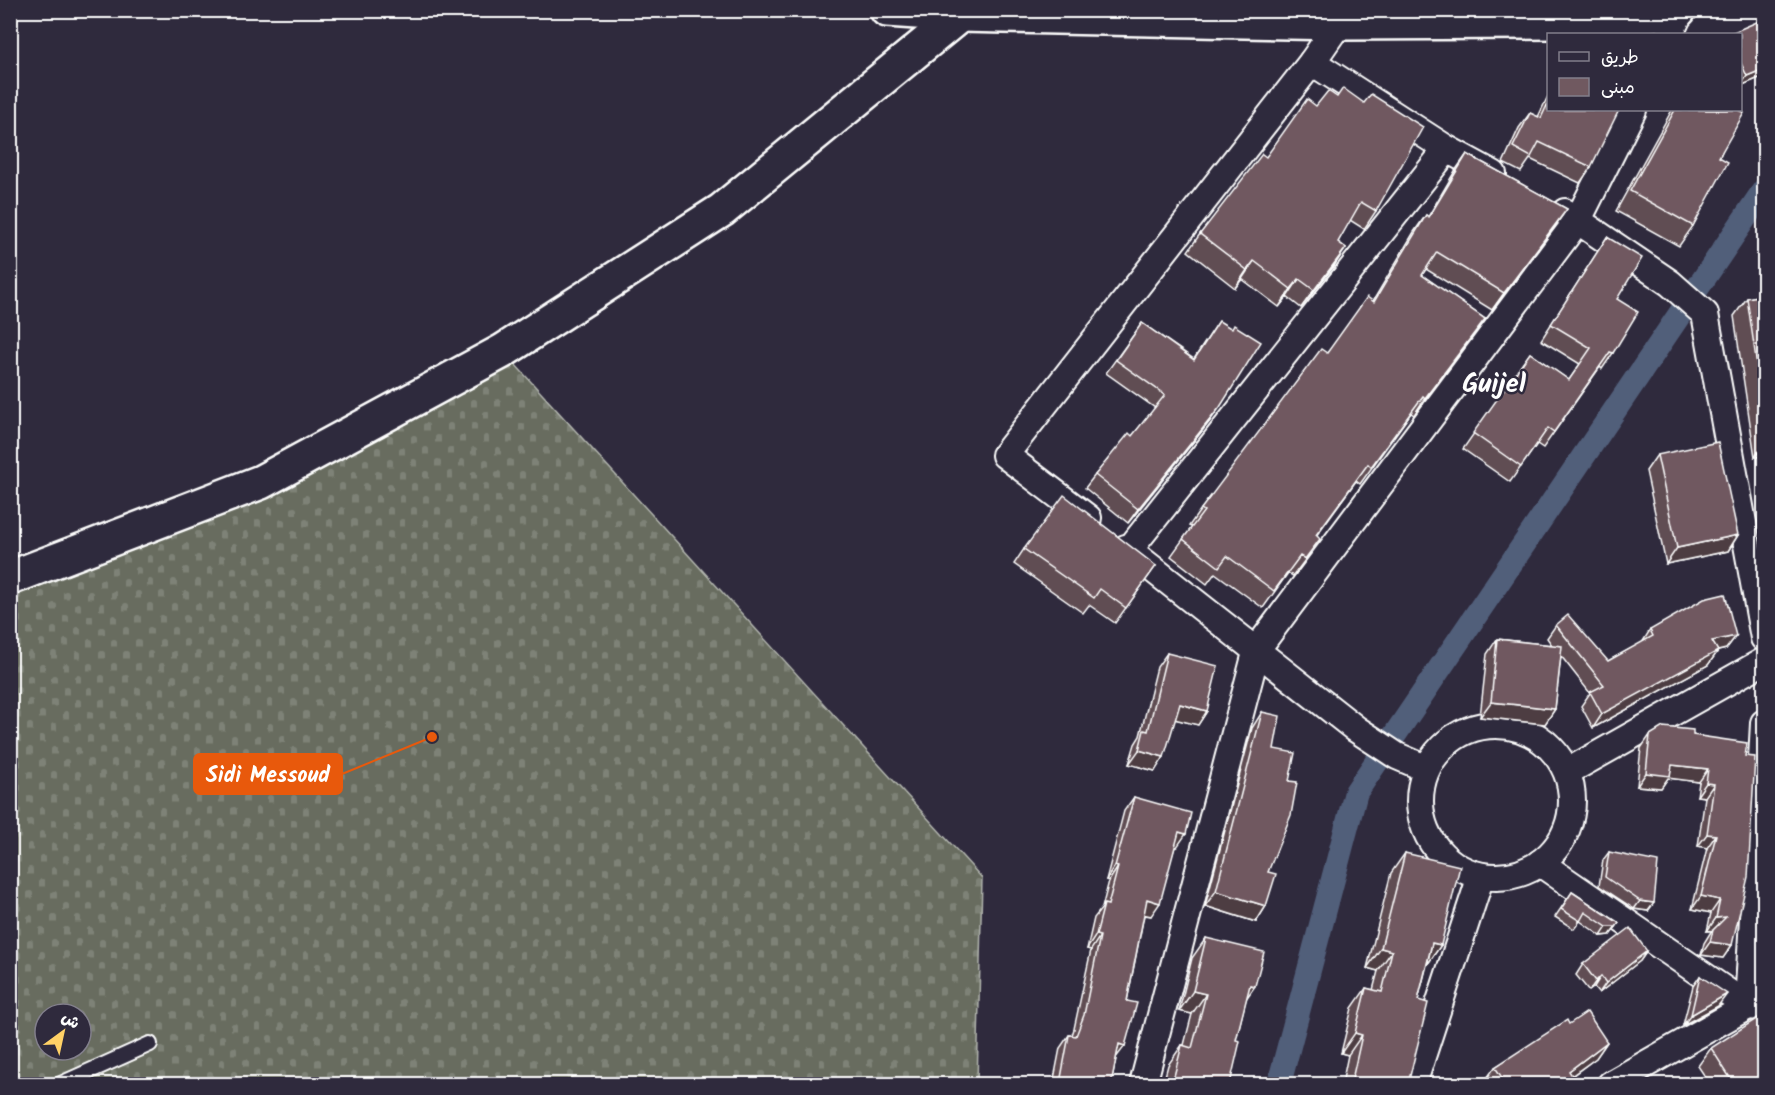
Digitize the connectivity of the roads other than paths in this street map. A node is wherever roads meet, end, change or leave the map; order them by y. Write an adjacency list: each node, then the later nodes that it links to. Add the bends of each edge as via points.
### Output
1 (887, 10): 3 (street)
2 (1680, 10): 5 (street, via 1601,20); 7 (street)
3 (960, 13): 4 (street); 15 (street, via 722,210 503,351 261,482)
4 (1180, 14): 6 (street)
5 (1461, 16): 6 (street)
6 (1338, 23): 8 (street)
7 (1670, 33)
8 (1312, 62): 10 (street); 14 (street, via 1005,455)
9 (1632, 111): 13 (street)
10 (1447, 149): 11 (street); 14 (street)
11 (1518, 187)
12 (1548, 203): 13 (street)
13 (1578, 220): 16 (street, via 1670,283 1705,314); 17 (street)
14 (1129, 550): 17 (street)
15 (10, 578)
16 (1764, 638)
17 (1257, 649): 20 (street, via 1356,729 1397,756); 27 (street)
18 (1764, 661): 21 (street)
19 (1764, 723): 24 (street)
20 (1425, 768): 21 (street, via 1448,741 1471,728 1496,724 1521,728 1544,741); 23 (street, via 1420,807 1426,831 1439,851 1458,867)
21 (1567, 772): 22 (street, via 1573,808 1566,833 1552,854)
22 (1540, 863): 23 (street, via 1507,877); 24 (street)
23 (1481, 876): 28 (street)
24 (1756, 1007): 29 (street)
25 (150, 1044): 26 (lane)
26 (61, 1084)
27 (1143, 1084)
28 (1413, 1084)
29 (1611, 1084)

